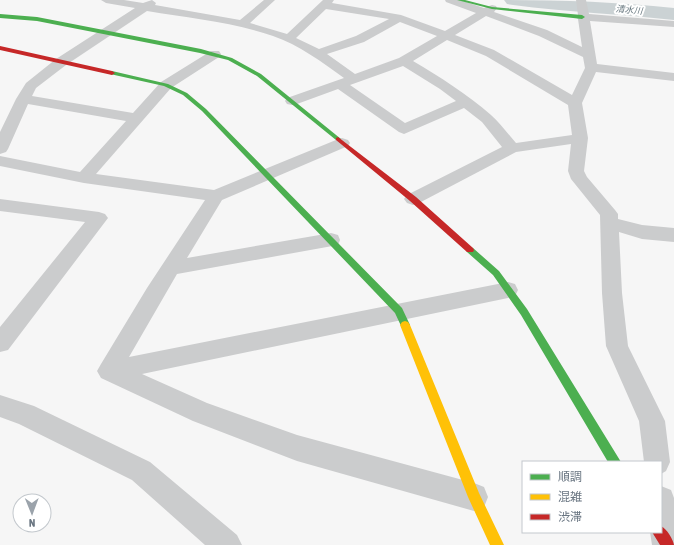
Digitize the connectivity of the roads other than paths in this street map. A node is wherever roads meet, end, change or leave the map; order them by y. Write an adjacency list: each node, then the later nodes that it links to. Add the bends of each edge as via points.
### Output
1 (106, 0): 8 (street)
2 (156, 0): 8 (street)
3 (270, 0): 13 (street)
4 (450, 0): 9 (street)
5 (459, 0): 9 (street)
6 (581, 2): 11 (street)
7 (326, 3): 12 (street); 17 (street)
8 (145, 7): 13 (street); 15 (street)
9 (489, 10): 11 (street); 16 (street); 23 (street, via 543,33)
10 (0, 16): 15 (street, via 37,19)
11 (582, 17): 14 (street); 23 (street)
12 (399, 18): 16 (street); 19 (street, via 360,39)
13 (242, 24): 17 (street)
14 (674, 24)
15 (106, 32): 20 (street); 22 (street)
16 (447, 36): 21 (street); 31 (street, via 490,53)
17 (289, 38): 19 (street)
18 (0, 48): 22 (street)
19 (318, 53): 25 (street)
20 (215, 54): 27 (street); 29 (street, via 252,70)
21 (404, 61): 25 (street); 30 (street)
22 (61, 62): 27 (street); 28 (street, via 31,86)
23 (591, 62): 24 (street, via 636,73); 31 (street)
24 (674, 77)
25 (354, 79): 26 (street)
26 (340, 84): 29 (street); 30 (street, via 404,129)
27 (166, 85): 32 (street); 38 (street, via 198,104)
28 (22, 99): 32 (street); 36 (street)
29 (292, 101): 34 (street)
30 (466, 102): 35 (street, via 487,119)
31 (574, 103): 33 (street)
32 (136, 118): 39 (street)
33 (580, 138): 35 (street); 43 (street, via 576,175 609,214)
34 (342, 143): 38 (street); 41 (street)
35 (512, 148): 41 (street)
36 (0, 149)
37 (0, 161): 39 (street)
38 (265, 174): 40 (street); 45 (street)
39 (84, 178): 40 (street)
40 (216, 196): 46 (street)
41 (413, 199): 47 (street, via 496,273)
42 (0, 205): 49 (street, via 99,218)
43 (609, 223): 44 (street, via 642,232); 53 (street, via 617,346 652,421)
44 (674, 235)
45 (331, 240): 46 (street); 48 (street)
46 (171, 268): 50 (street)
47 (508, 290): 48 (street); 52 (street)
48 (399, 311): 50 (street); 54 (street)
49 (0, 343)
50 (109, 371): 54 (street, via 202,413 297,448)
51 (0, 406): 57 (street, via 25,414 141,471)
52 (615, 461)
53 (656, 461)
54 (474, 497): 58 (street)
55 (662, 513): 56 (street)
56 (664, 540)
57 (227, 545)
58 (497, 545)

